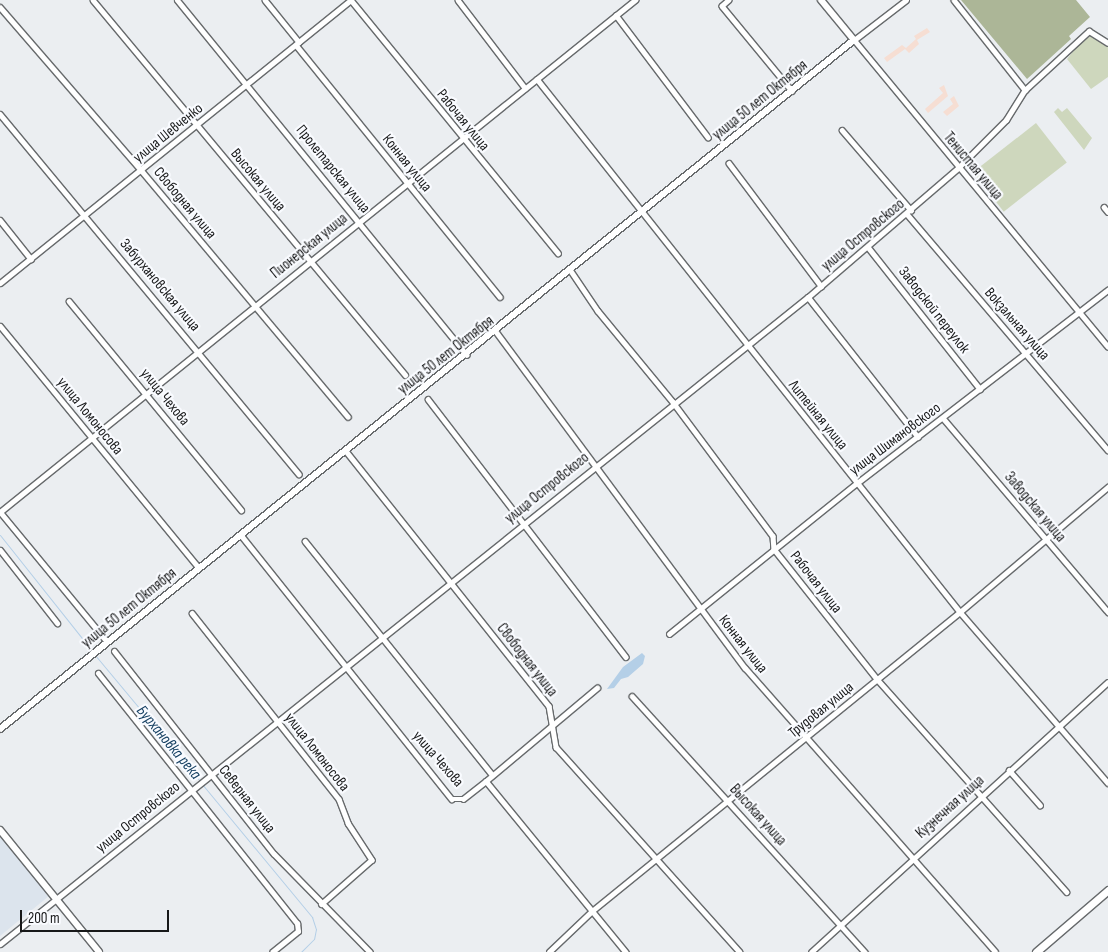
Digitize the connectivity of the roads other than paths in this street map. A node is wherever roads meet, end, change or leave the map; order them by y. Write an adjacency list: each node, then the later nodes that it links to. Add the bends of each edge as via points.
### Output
1 (93, 0): 22 (street, Высокая улица)
2 (177, 0): 17 (street, Пролетарская улица)
3 (266, 0): 15 (street, Конная улица)
4 (351, 0): 15 (street, улица Шевченко); 25 (street, Рабочая улица)
5 (458, 0): 18 (street)
6 (635, 0): 12 (street, Пионерская улица)
7 (729, 0): 20 (street, via 722,6)
8 (821, 0): 13 (main road, Тенистая улица)
9 (906, 0): 13 (street, улица 50 лет Октября)
10 (954, 0): 19 (street)
11 (0, 7): 28 (street, Свободная улица)
12 (616, 15): 16 (street, Пионерская улица); 24 (street)
13 (854, 40): 20 (main road, улица 50 лет Октября); 27 (street, Тенистая улица)
14 (1108, 43): 19 (street, улица Островского, via 1089,31)
15 (297, 44): 17 (street, улица Шевченко); 29 (street, Конная улица)
16 (536, 79): 18 (street, Пионерская улица); 31 (street, Литейная улица)
17 (248, 84): 22 (street, улица Шевченко); 36 (street, Пролетарская улица)
18 (525, 88): 25 (street, Пионерская улица)
19 (1025, 90): 27 (street, улица Островского, via 1006,120)
20 (792, 91): 31 (main road, улица 50 лет Октября)
21 (0, 114): 34 (street, Забурхановская улица)
22 (197, 126): 28 (street, улица Шевченко); 40 (street, Высокая улица)
23 (842, 130): 32 (street, Вокзальная улица)
24 (708, 137)
25 (462, 139): 29 (street, Пионерская улица); 38 (street, Рабочая улица)
26 (729, 163): 43 (street)
27 (958, 168): 32 (street, улица Островского); 49 (street, Тенистая улица)
28 (141, 170): 34 (street, улица Шевченко); 48 (street, Свободная улица)
29 (407, 183): 36 (street, Пионерская улица); 45 (street, Конная улица)
30 (1104, 207): 33 (street)
31 (643, 212): 41 (main road, улица 50 лет Октября); 52 (street, Литейная улица)
32 (909, 212): 37 (street, улица Островского); 55 (street, Вокзальная улица)
33 (1108, 212)
34 (86, 216): 39 (street, улица Шевченко); 54 (street, Забурхановская улица)
35 (0, 220): 39 (street)
36 (360, 221): 40 (street, Пионерская улица); 56 (street, Пролетарская улица)
37 (868, 247): 43 (street, улица Островского); 58 (street, Заводской переулок)
38 (558, 253)
39 (32, 259): 42 (street, улица Шевченко)
40 (310, 262): 48 (street, Пионерская улица); 57 (street, Высокая улица)
41 (571, 271): 51 (main road, улица 50 лет Октября); 61 (street, Рабочая улица, via 598,311)
42 (0, 283)
43 (821, 286): 46 (street, улица Островского)
44 (1108, 290): 49 (street, улица Шимановского)
45 (500, 297)
46 (808, 297): 52 (street, улица Островского); 64 (street)
47 (69, 301): 59 (street, улица Чехова)
48 (255, 306): 54 (street, Пионерская улица); 62 (street, Свободная улица)
49 (1080, 312): 53 (street, Тенистая улица); 55 (street, улица Шимановского)
50 (0, 326): 65 (street, улица Ломоносова)
51 (496, 332): 56 (main road, улица 50 лет Октября); 68 (street, Конная улица)
52 (746, 345): 61 (street, улица Островского); 70 (street, Литейная улица)
53 (1108, 347)
54 (199, 351): 59 (street, Пионерская улица); 69 (street, Забурхановская улица)
55 (1026, 353): 58 (street, улица Шимановского); 67 (street, Вокзальная улица)
56 (467, 355): 66 (main road, улица 50 лет Октября)
57 (405, 375)
58 (980, 389): 63 (street, улица Шимановского)
59 (147, 393): 65 (street, Пионерская улица); 72 (street, улица Чехова)
60 (428, 399): 74 (street)
61 (673, 402): 68 (street, улица Островского); 78 (street, Рабочая улица, via 773,536)
62 (348, 417)
63 (943, 418): 64 (street, улица Шимановского); 76 (street, Заводская улица)
64 (918, 437): 70 (street, улица Шимановского)
65 (92, 438): 73 (street, Пионерская улица); 80 (street, улица Ломоносова)
66 (346, 450): 75 (main road, улица 50 лет Октября); 81 (street, Свободная улица)
67 (1108, 450)
68 (595, 465): 74 (street, улица Островского); 82 (street, Конная улица)
69 (299, 474)
70 (857, 484): 78 (street, улица Шимановского); 83 (street, Литейная улица)
71 (1108, 487): 76 (street, Трудовая улица)
72 (241, 510)
73 (0, 512): 89 (street)
74 (523, 524): 81 (street, улица Островского); 91 (street)
75 (240, 535): 80 (main road, улица 50 лет Октября); 92 (street, улица Чехова)
76 (1047, 540): 83 (street, Трудовая улица); 84 (street, Заводская улица)
77 (305, 541): 88 (street)
78 (774, 549): 82 (street, улица Шимановского); 94 (street, Рабочая улица)
79 (0, 550): 86 (street)
80 (199, 568): 89 (main road, улица 50 лет Октября)
81 (449, 582): 88 (street, улица Островского); 99 (street, Свободная улица, via 549,706)
82 (701, 611): 87 (street, улица Шимановского); 102 (street, Конная улица)
83 (960, 612): 94 (street, Трудовая улица); 100 (street, Литейная улица)
84 (1108, 612)
85 (192, 613): 98 (street, улица Ломоносова)
86 (57, 623)
87 (670, 634)
88 (382, 637): 92 (street, улица Островского); 105 (street)
89 (107, 642): 101 (main road, улица 50 лет Октября)
90 (114, 651): 104 (street, Северная улица)
91 (626, 657)
92 (345, 667): 98 (street, улица Островского); 106 (street, улица Чехова, via 452,799 463,799)
93 (98, 672): 108 (street)
94 (877, 680): 102 (street, Трудовая улица); 109 (street, Рабочая улица)
95 (1108, 682): 100 (street, Кузнечная улица)
96 (597, 688): 99 (street)
97 (632, 696): 110 (street, Высокая улица)
98 (277, 722): 104 (street, улица Островского); 118 (street, улица Ломоносова, via 339,799 348,823 372,860)
99 (551, 725): 105 (street); 114 (street, Свободная улица, via 556,747)
100 (1057, 726): 103 (street, Кузнечная улица); 107 (street, Литейная улица)
101 (0, 729)
102 (805, 739): 110 (street, Трудовая улица); 113 (street, Конная улица)
103 (1009, 770): 109 (street, Кузнечная улица); 111 (street)
104 (212, 774): 108 (street, улица Островского); 118 (street, Северная улица, via 274,854)
105 (492, 774): 106 (street)
106 (486, 781): 119 (street, улица Чехова)
107 (1108, 783)
108 (192, 790): 117 (street, улица Островского); 123 (street, via 297,923 298,931)
109 (982, 794): 113 (street, Кузнечная улица); 116 (street, Рабочая улица)
110 (729, 801): 114 (street, Трудовая улица); 120 (street, Высокая улица)
111 (1040, 805)
112 (0, 830): 117 (main road)
113 (911, 858): 120 (street, Кузнечная улица); 130 (street, Конная улица)
114 (656, 860): 119 (street, Трудовая улица); 127 (street, Свободная улица)
115 (1108, 890): 131 (main road)
116 (1067, 892)
117 (56, 900): 121 (street, улица Островского); 122 (main road)
118 (322, 904): 124 (street, Северная улица)
119 (592, 910): 125 (street, Трудовая улица); 126 (street, улица Чехова)
120 (841, 925): 128 (street, Кузнечная улица); 129 (street, Высокая улица)
121 (0, 944)
122 (98, 952)
123 (272, 952)
124 (370, 952)
125 (550, 952)
126 (626, 952)
127 (740, 952)
128 (811, 952)
129 (865, 952)
130 (995, 952)
131 (1036, 952)

